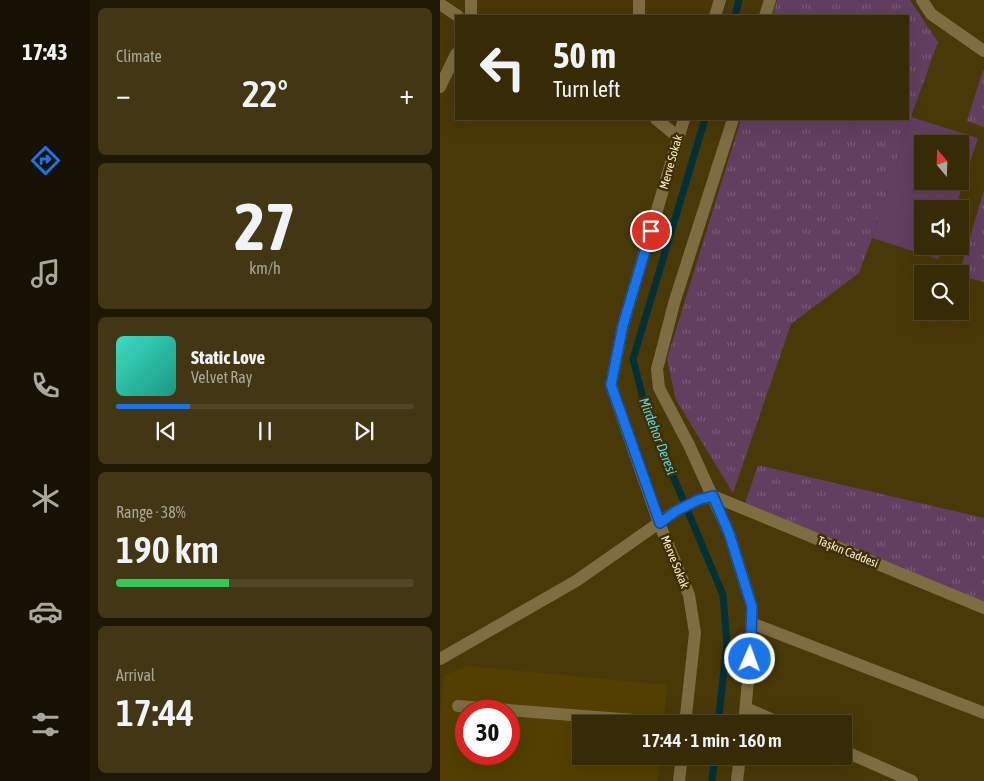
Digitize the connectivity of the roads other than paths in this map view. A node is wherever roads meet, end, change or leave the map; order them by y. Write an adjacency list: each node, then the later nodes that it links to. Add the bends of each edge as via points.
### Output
1 (471, 0): 10 (street)
2 (639, 0): 11 (street)
3 (720, 0): 12 (street)
4 (770, 0): 13 (street)
5 (922, 0): 8 (street)
6 (935, 0): 8 (street)
7 (440, 4): 9 (street)
8 (932, 14): 14 (street)
9 (456, 15)
10 (471, 15)
11 (639, 15)
12 (715, 15)
13 (765, 15)
14 (984, 51)
15 (455, 56): 16 (street)
16 (440, 87)
17 (657, 120): 20 (street)
18 (684, 120): 20 (street, Merve Sokak)
19 (733, 120): 21 (street, via 675,300 657,370 659,388)
20 (678, 137): 22 (street, Merve Sokak, via 623,325 611,385)
21 (713, 496): 22 (street, via 676,511); 23 (street, Taşkın Caddesi); 24 (street, via 729,533 752,607)
22 (660, 523): 25 (street, via 576,581); 30 (street, Merve Sokak, via 689,595 695,633)
23 (984, 608)
24 (751, 623): 26 (street); 28 (street)
25 (440, 659)
26 (746, 708): 31 (street); 32 (street)
27 (520, 711): 29 (street)
28 (984, 713)
29 (572, 715)
30 (686, 715)
31 (745, 715)
32 (762, 715)
33 (852, 755): 38 (street)
34 (681, 765): 36 (street)
35 (739, 765): 37 (street)
36 (680, 781)
37 (737, 781)
38 (912, 781)

